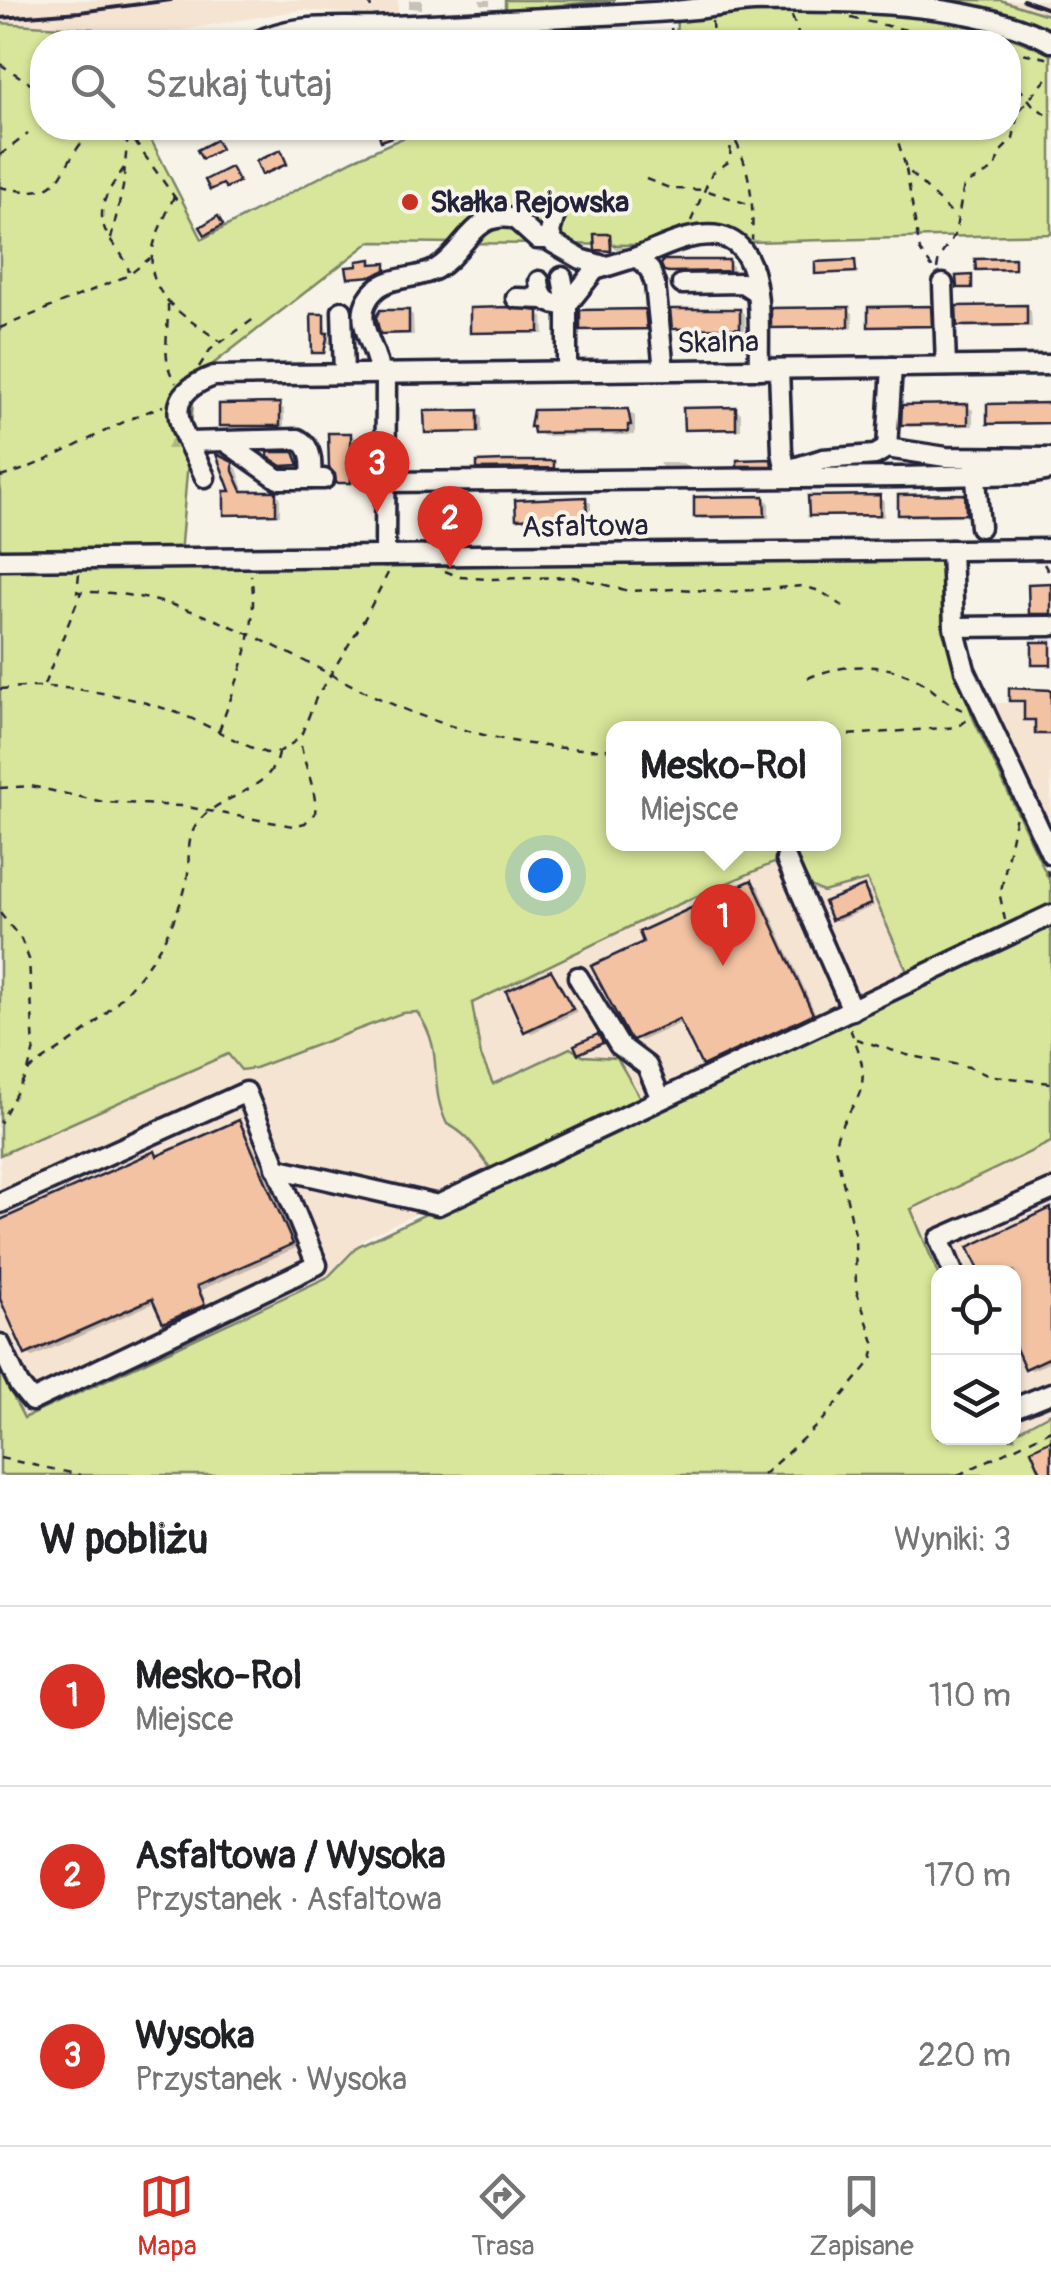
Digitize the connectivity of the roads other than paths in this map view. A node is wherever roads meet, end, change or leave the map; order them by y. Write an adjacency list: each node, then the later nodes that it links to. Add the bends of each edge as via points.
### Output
1 (783, 2): 2 (street); 3 (street, via 918,7 1008,24)
2 (287, 30)
3 (1051, 42)
4 (555, 215): 5 (street)
5 (551, 239): 7 (street); 23 (street, via 537,239 515,219 488,219 438,268 384,283 364,308)
6 (637, 257): 7 (street); 11 (street, via 686,238 717,237 740,246 751,260); 20 (street, via 655,284)
7 (584, 268): 13 (street)
8 (562, 276): 13 (street)
9 (940, 280): 16 (street)
10 (682, 284): 11 (street, via 742,283)
11 (756, 292): 18 (street)
12 (516, 298): 13 (street, via 541,290 552,304)
13 (567, 305): 21 (street)
14 (342, 311): 22 (street)
15 (1051, 365): 16 (street, Skalna)
16 (946, 366): 17 (street, Skalna)
17 (892, 367): 19 (street, Skalna); 27 (street)
18 (759, 369): 19 (street, Skalna); 20 (street, Skalna)
19 (779, 369): 32 (street)
20 (664, 370): 21 (street, Skalna)
21 (567, 372): 23 (street, Skalna)
22 (344, 374): 23 (street, Skalna); 25 (street, Skalna, via 214,376 184,393 180,421)
23 (382, 374): 35 (street)
24 (256, 440): 26 (street); 29 (street); 29 (street, via 303,441 318,479 278,479)
25 (190, 442): 26 (street); 33 (street)
26 (227, 443): 29 (street)
27 (888, 448): 30 (street); 32 (street, via 823,459); 34 (street)
28 (1051, 458): 30 (street)
29 (258, 462)
30 (974, 466): 31 (street, via 1029,474); 34 (street); 36 (street)
31 (1051, 470)
32 (787, 474): 34 (street); 35 (street)
33 (205, 477)
34 (882, 477)
35 (386, 482): 40 (street)
36 (980, 526)
37 (952, 550): 38 (street, Asfaltowa); 40 (street, Asfaltowa); 42 (street)
38 (1049, 558)
39 (0, 560): 40 (street, Asfaltowa)
40 (383, 562)
41 (1051, 626): 42 (street)
42 (954, 628): 44 (street, via 965,670)
43 (786, 859): 47 (street)
44 (1048, 859)
45 (1051, 915): 47 (street)
46 (578, 977): 48 (street, via 620,1045 647,1066)
47 (848, 1012): 48 (street)
48 (662, 1099): 49 (street, via 438,1205)
49 (276, 1168): 51 (street, via 246,1092); 53 (street, via 317,1265 32,1401)
50 (1051, 1190): 52 (street, via 940,1240)
51 (0, 1203)
52 (950, 1265)
53 (0, 1344)
54 (1051, 1393): 55 (street)
55 (1021, 1405)

